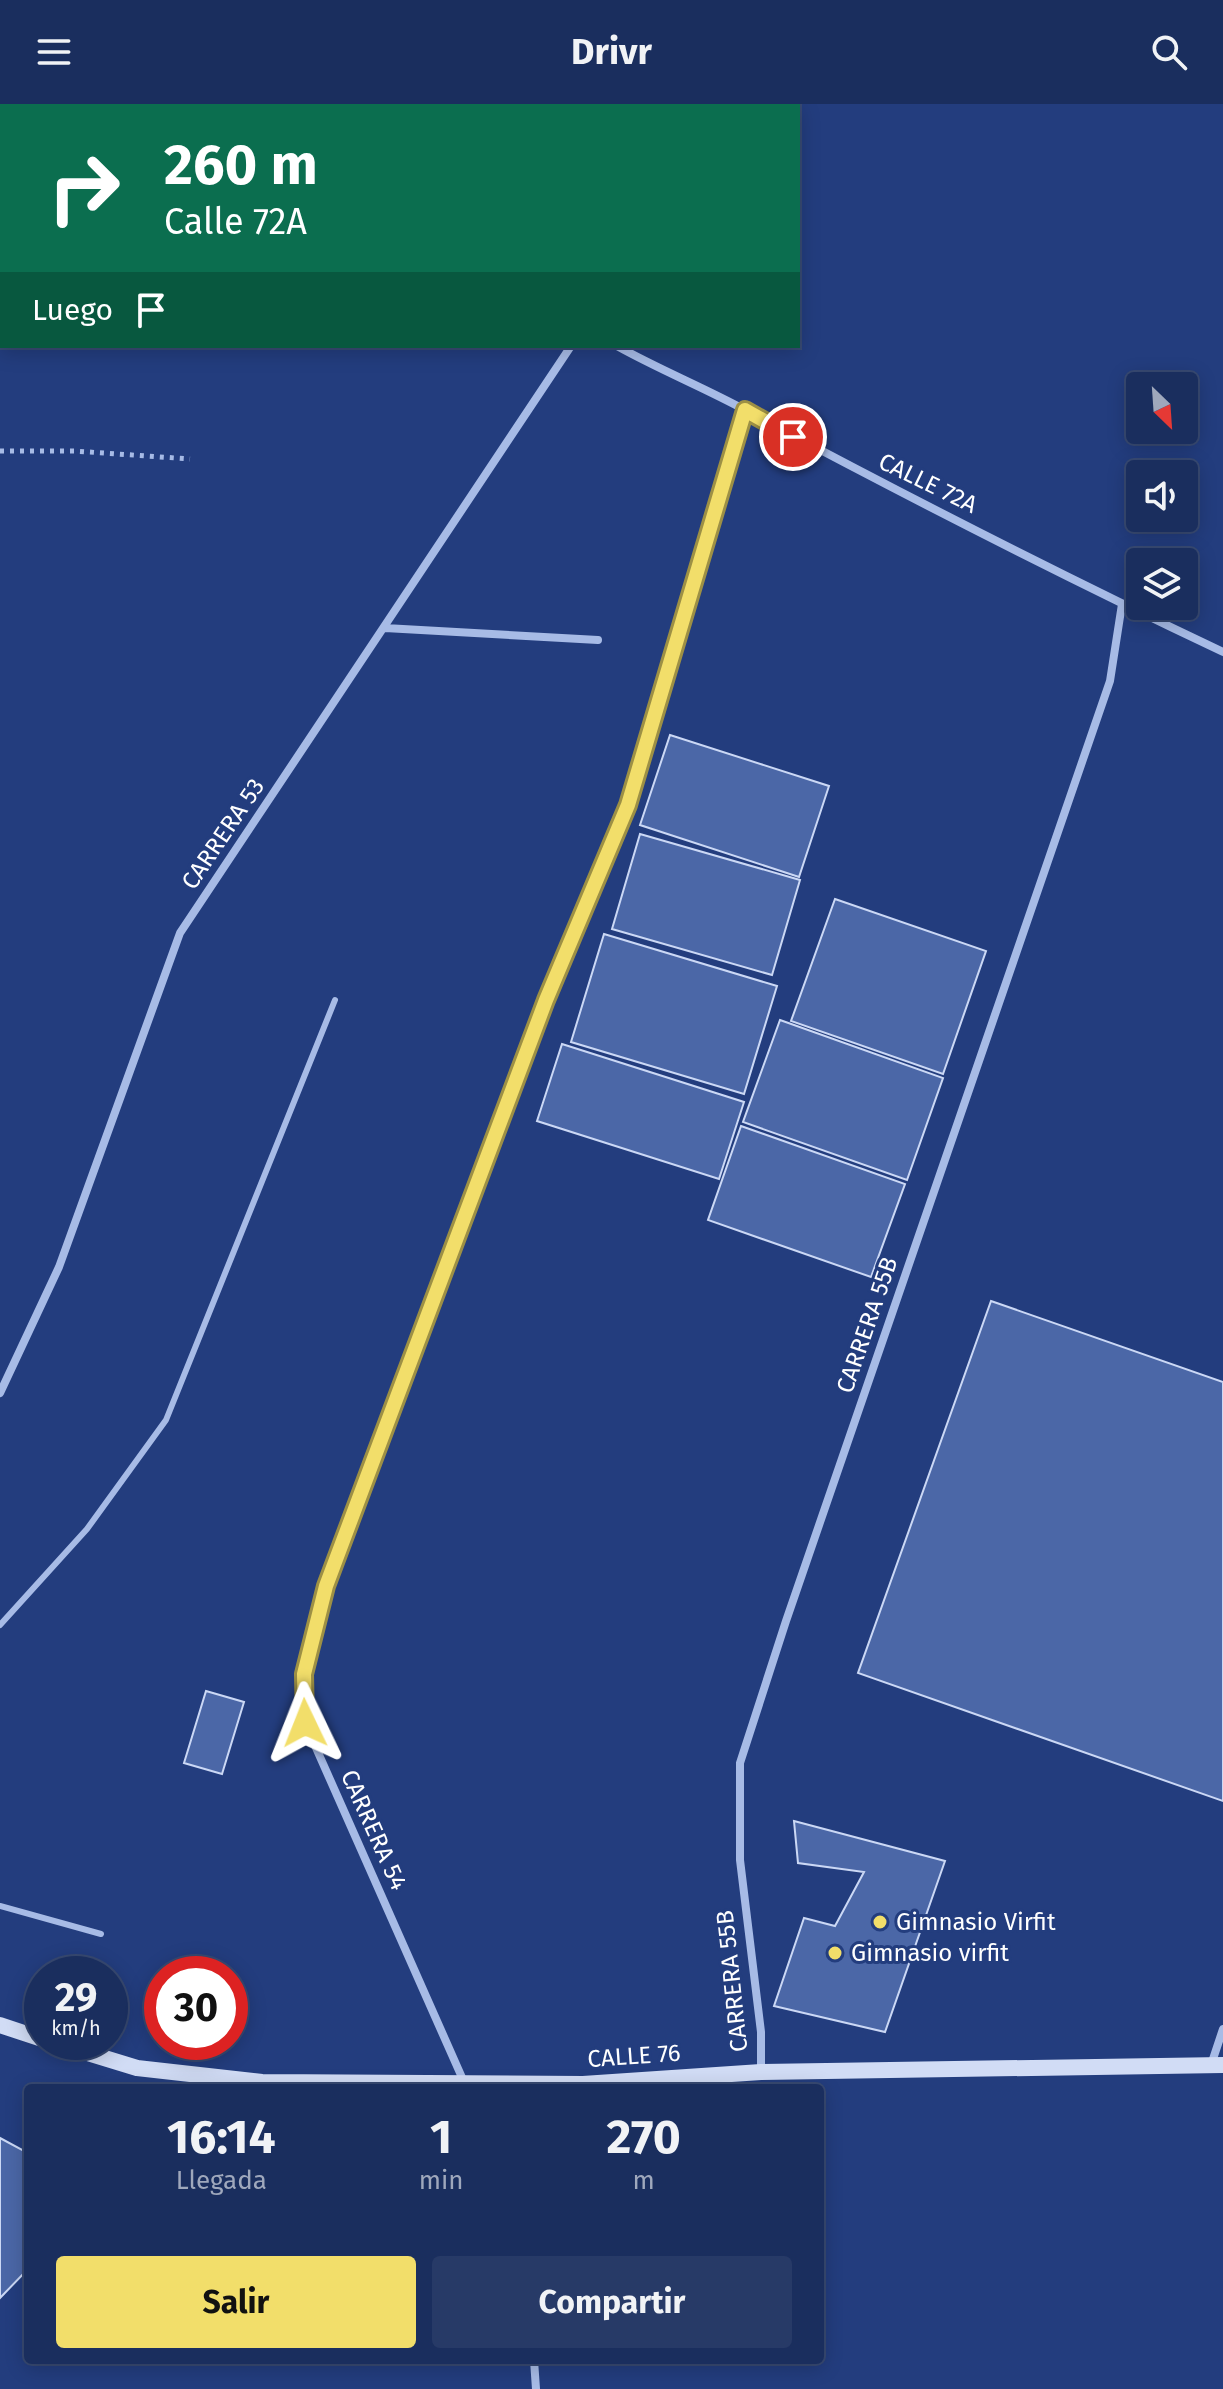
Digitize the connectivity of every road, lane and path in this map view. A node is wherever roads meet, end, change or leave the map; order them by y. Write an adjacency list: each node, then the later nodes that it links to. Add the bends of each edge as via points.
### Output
1 (570, 348): 7 (street, CARRERA 53)
2 (621, 348): 3 (street, CALLE 72A)
3 (745, 410): 6 (street, CALLE 72A); 21 (street, CARRERA 54, via 628,805 546,1000 342,1542 304,1674 305,1723)
4 (0, 451): 5 (path)
5 (190, 459)
6 (1122, 604): 9 (street, CALLE 72A); 20 (street, CARRERA 55B, via 1110,681 740,1763 740,1860)
7 (385, 628): 8 (street); 11 (street, CARRERA 53, via 180,933 59,1267)
8 (598, 640)
9 (1223, 652)
10 (335, 1000): 12 (lane, via 166,1420 87,1529)
11 (0, 1393)
12 (0, 1625)
13 (0, 1906): 14 (lane)
14 (101, 1934)
15 (0, 2025): 17 (street)
16 (1223, 2029): 19 (street)
17 (24, 2033)
18 (111, 2060): 21 (street, CALLE 76, via 137,2068 262,2082)
19 (1217, 2065): 20 (street, CALLE 76)
20 (761, 2072): 23 (street, CALLE 76)
21 (464, 2082): 22 (street, CALLE 76)
22 (498, 2084)
23 (583, 2084)
24 (534, 2364): 25 (street)
25 (536, 2389)

